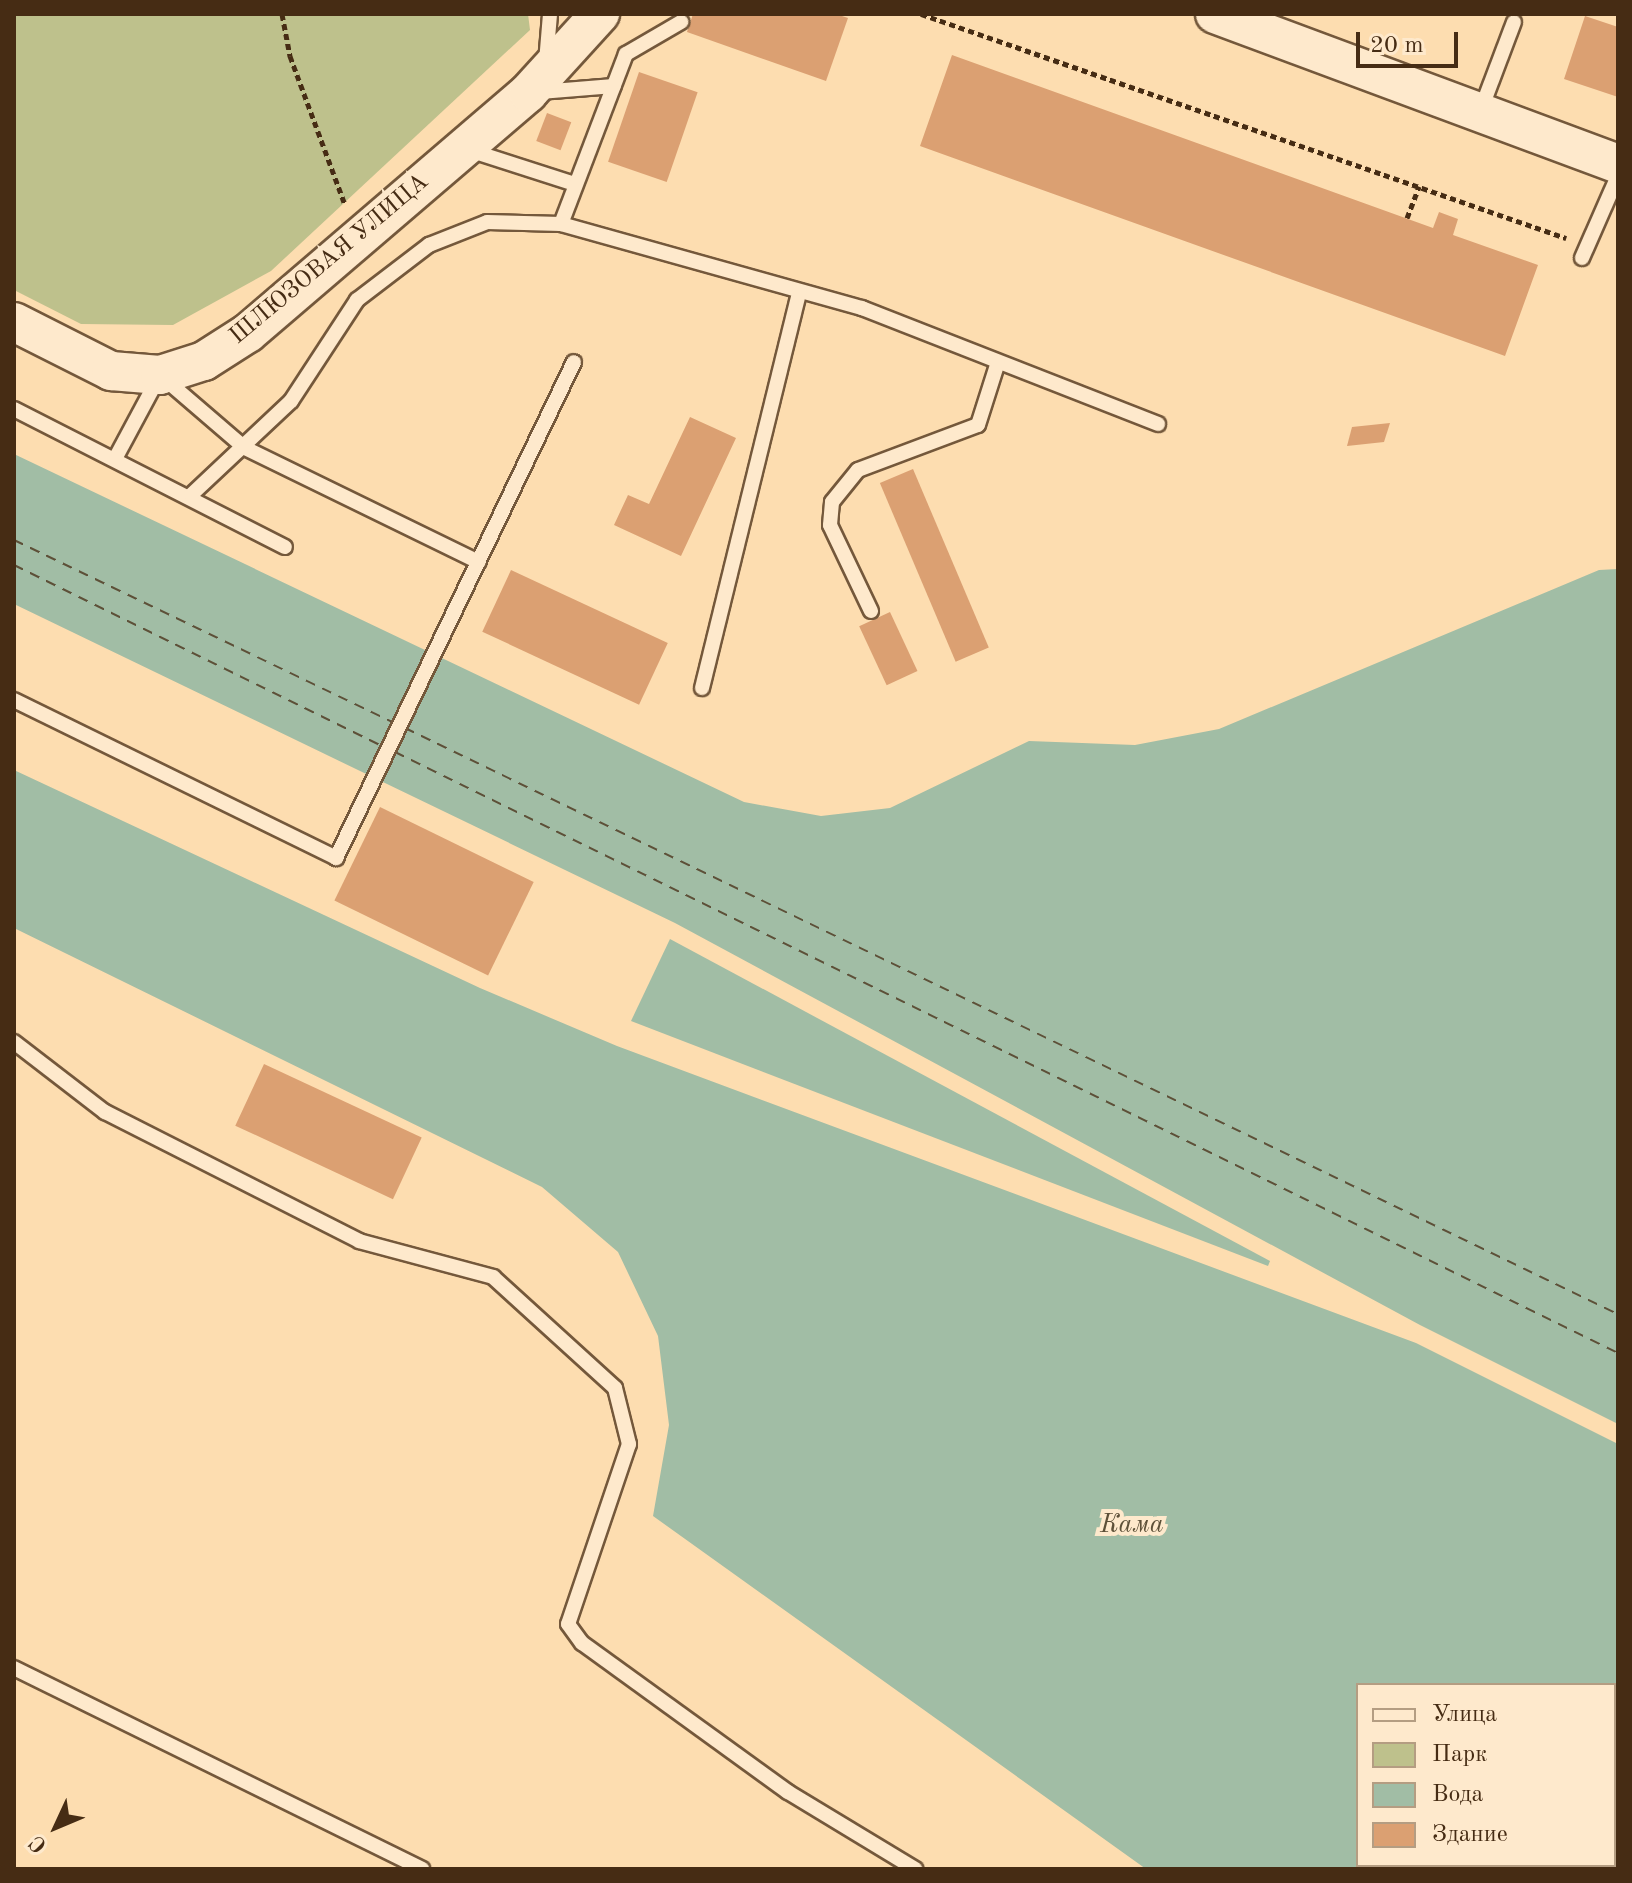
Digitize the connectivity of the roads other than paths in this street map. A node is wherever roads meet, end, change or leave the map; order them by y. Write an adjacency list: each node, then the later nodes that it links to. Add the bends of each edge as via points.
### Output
1 (550, 14): 6 (lane)
2 (600, 14): 6 (street, ШЛЮЗОВАЯ УЛИЦА)
3 (1215, 14): 8 (street)
4 (681, 22): 7 (lane, via 626,54)
5 (1514, 22): 8 (lane)
6 (536, 86): 7 (lane); 9 (street, ШЛЮЗОВАЯ УЛИЦА)
7 (614, 86): 12 (lane)
8 (1480, 112): 10 (street)
9 (464, 149): 12 (lane); 19 (street, ШЛЮЗОВАЯ УЛИЦА, via 248,333 204,361)
10 (1618, 164)
11 (1618, 176): 14 (lane)
12 (575, 184): 13 (lane)
13 (561, 224): 15 (lane); 22 (lane, via 487,222 429,245 394,268 357,300 291,401)
14 (1584, 251)
15 (799, 292): 18 (lane, via 862,308); 28 (lane)
16 (14, 322): 19 (street, ШЛЮЗОВАЯ УЛИЦА, via 111,371)
17 (574, 362): 26 (lane)
18 (998, 362): 21 (lane); 27 (lane, via 978,425 858,470 842,483 832,502 830,525)
19 (160, 375): 22 (lane); 23 (lane)
20 (14, 409): 23 (lane)
21 (1158, 424)
22 (245, 448): 24 (lane); 26 (lane)
23 (116, 457): 24 (lane)
24 (191, 495): 25 (lane)
25 (285, 547)
26 (479, 562): 29 (lane, via 336,858)
27 (871, 611)
28 (702, 688)
29 (14, 700)
30 (14, 1042): 33 (lane, via 105,1112 359,1241 493,1277 615,1388 629,1444 568,1624 582,1643 788,1792)
31 (14, 1668): 32 (lane)
32 (422, 1869)
33 (915, 1869)

